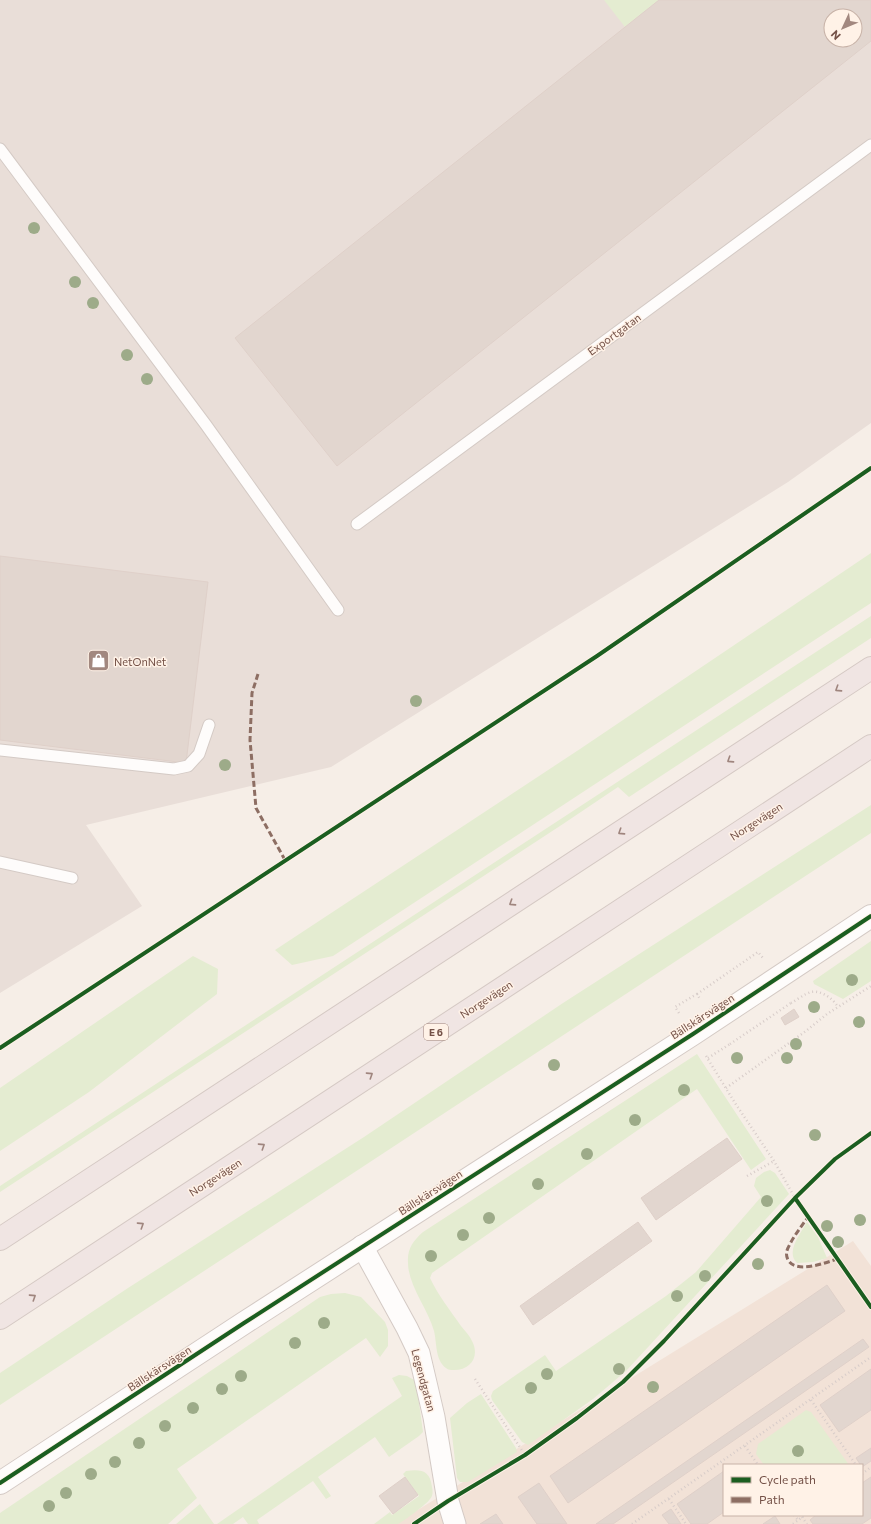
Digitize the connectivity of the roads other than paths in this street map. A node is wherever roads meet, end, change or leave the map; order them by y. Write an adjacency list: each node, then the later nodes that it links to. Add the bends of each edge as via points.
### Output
1 (871, 145): 3 (lane, Exportgatan)
2 (0, 149): 4 (lane, via 206,425)
3 (356, 524)
4 (338, 610)
5 (871, 668): 12 (highway, one-way to 12)
6 (208, 725): 8 (lane, via 199,754 188,766 174,769)
7 (871, 746): 14 (highway, Norgevägen / E 6, one-way to 7)
8 (0, 750)
9 (0, 862): 10 (lane)
10 (72, 878)
11 (871, 916): 13 (street, Bällskärsvägen)
12 (0, 1238)
13 (362, 1246): 15 (street, Bällskärsvägen); 16 (street, Legendgatan, via 418,1353 434,1417 448,1501)
14 (0, 1318)
15 (0, 1483)
16 (455, 1524)

